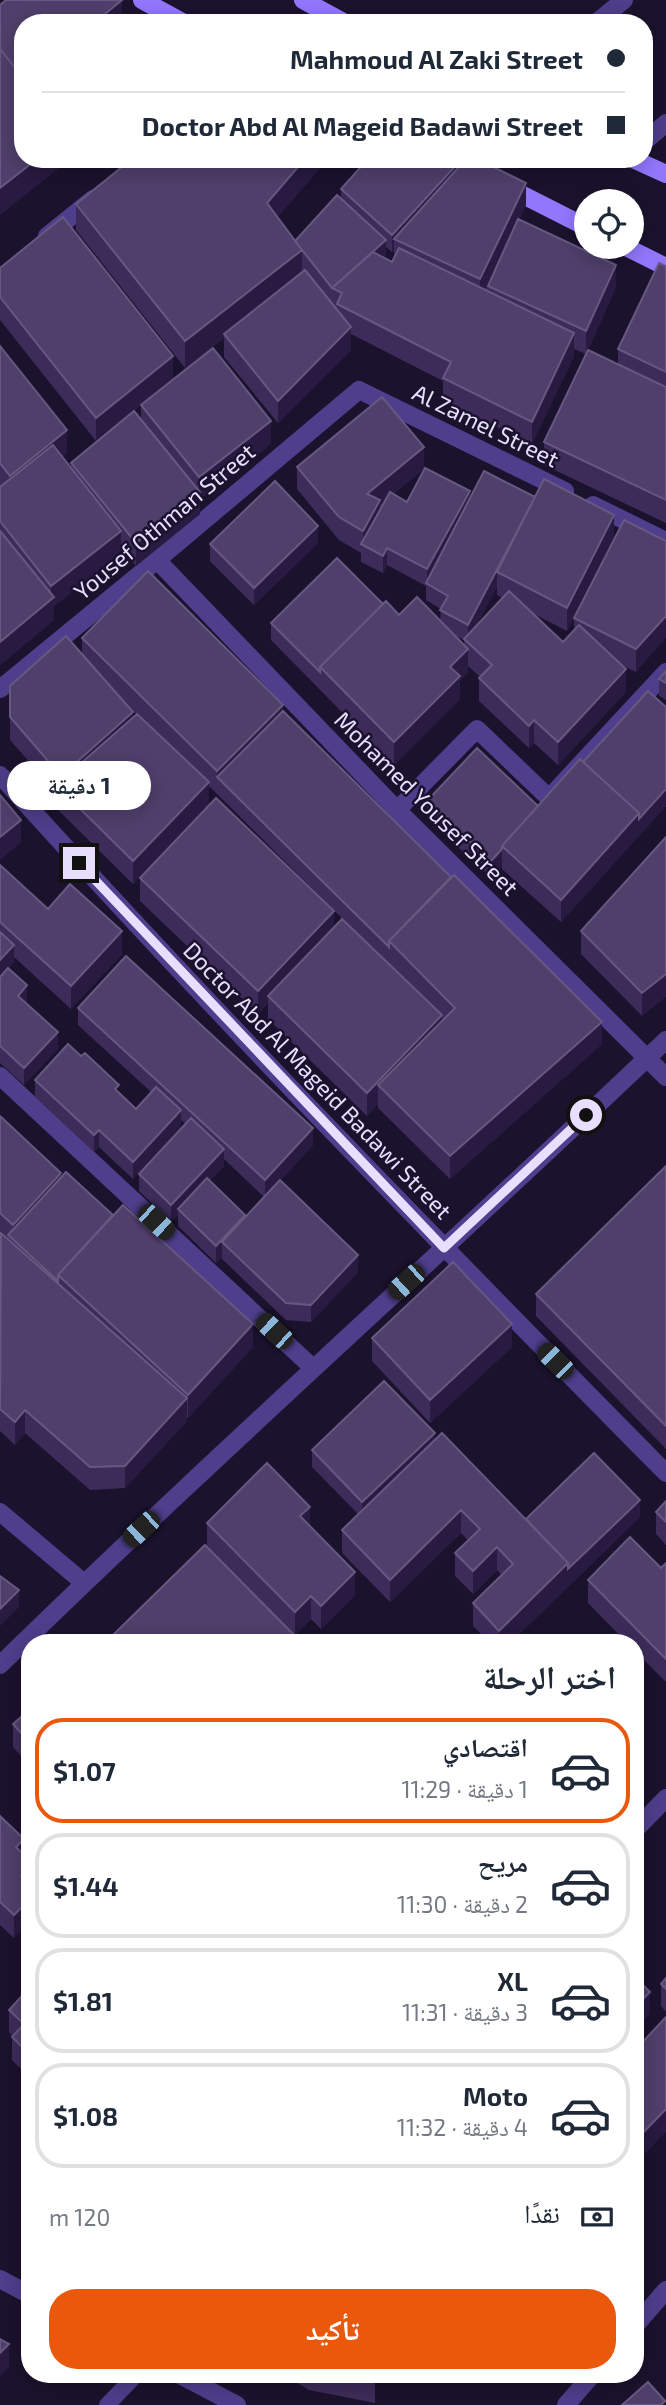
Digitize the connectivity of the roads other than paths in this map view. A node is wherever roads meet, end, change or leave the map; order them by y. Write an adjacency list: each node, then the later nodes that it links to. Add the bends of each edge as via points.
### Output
1 (142, 0): 4 (main road)
2 (624, 0): 6 (street)
3 (309, 1): 5 (main road)
4 (168, 14)
5 (330, 14)
6 (607, 14)
7 (666, 122): 8 (street)
8 (653, 134)
9 (488, 178): 11 (main road)
10 (102, 192): 12 (street)
11 (574, 221)
12 (31, 248)
13 (644, 256): 14 (main road)
14 (666, 267)
15 (359, 390): 16 (street, Al Zamel Street); 17 (street, Yousef Othman Street)
16 (666, 541)
17 (157, 560): 19 (street, Yousef Othman Street); 21 (street, Mohamed Yousef Street)
18 (666, 672): 21 (street, via 549,798 477,729)
19 (0, 689)
20 (0, 775): 26 (street, Doctor Abd Al Mageid Badawi Street)
21 (397, 810): 23 (street, Mohamed Yousef Street)
22 (666, 1040): 23 (street)
23 (647, 1058): 25 (street, Mohamed Yousef Street); 26 (street)
24 (0, 1076): 27 (street)
25 (666, 1077)
26 (444, 1248): 27 (street); 28 (street, Doctor Abd Al Mageid Badawi Street)
27 (313, 1368): 30 (street)
28 (666, 1473)
29 (0, 1512): 30 (street)
30 (84, 1583): 31 (street)
31 (32, 1634)
32 (21, 1644): 33 (street)
33 (0, 1665)
34 (666, 1798): 35 (street)
35 (644, 1821)
36 (0, 2279): 37 (street)
37 (21, 2290)
38 (666, 2290): 39 (street)
39 (644, 2316)
40 (128, 2383): 43 (lane)
41 (207, 2383): 44 (street)
42 (586, 2383): 45 (street)
43 (107, 2405)
44 (237, 2405)
45 (566, 2405)

